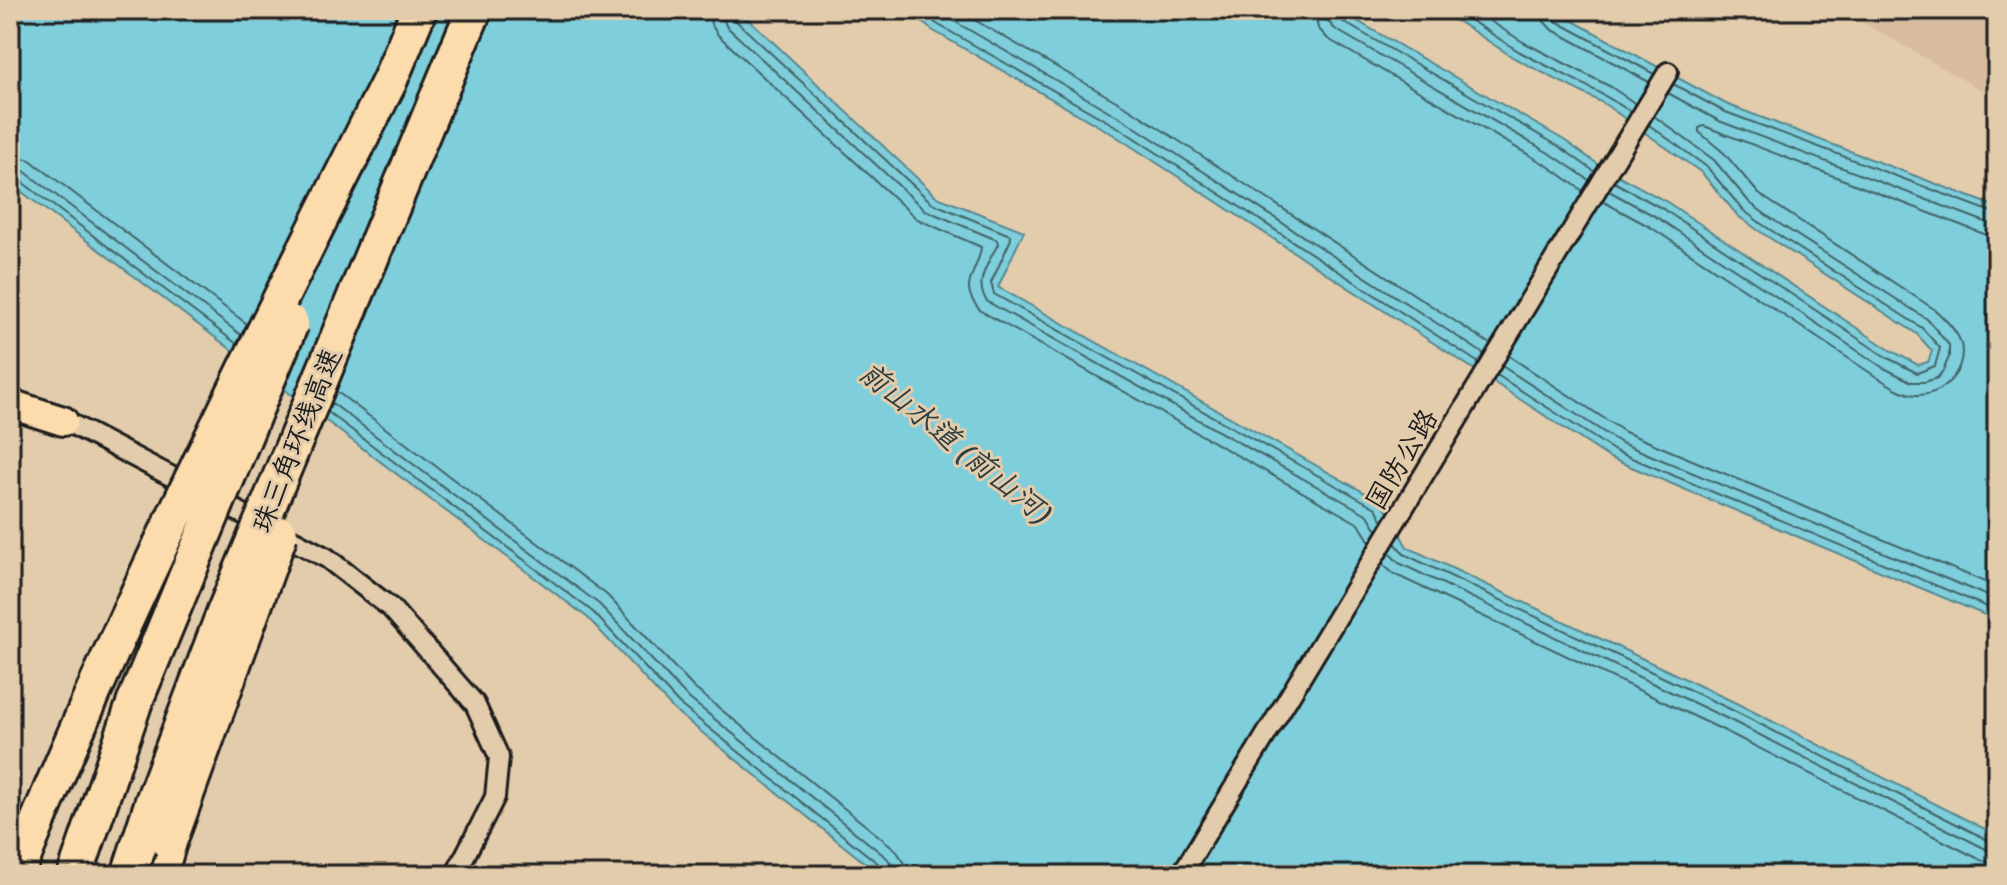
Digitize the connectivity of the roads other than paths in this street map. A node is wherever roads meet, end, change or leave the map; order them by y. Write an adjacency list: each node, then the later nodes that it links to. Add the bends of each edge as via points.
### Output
1 (419, 10): 4 (highway, 珠三角环线高速)
2 (474, 10): 5 (highway, 珠三角环线高速)
3 (1668, 72): 14 (street, 国防公路)
4 (389, 82): 9 (highway, bridge, via 217,424 74,735); 10 (highway, 珠三角环线高速, bridge, via 135,701)
5 (436, 101): 11 (highway, 珠三角环线高速, bridge, via 224,613); 12 (highway, bridge)
6 (10, 390): 8 (street)
7 (10, 404): 8 (main road)
8 (63, 421): 13 (street, via 327,558 391,608 475,704 499,757 495,797)
9 (16, 875)
10 (75, 875)
11 (129, 875)
12 (160, 875)
13 (455, 875)
14 (1181, 875)

